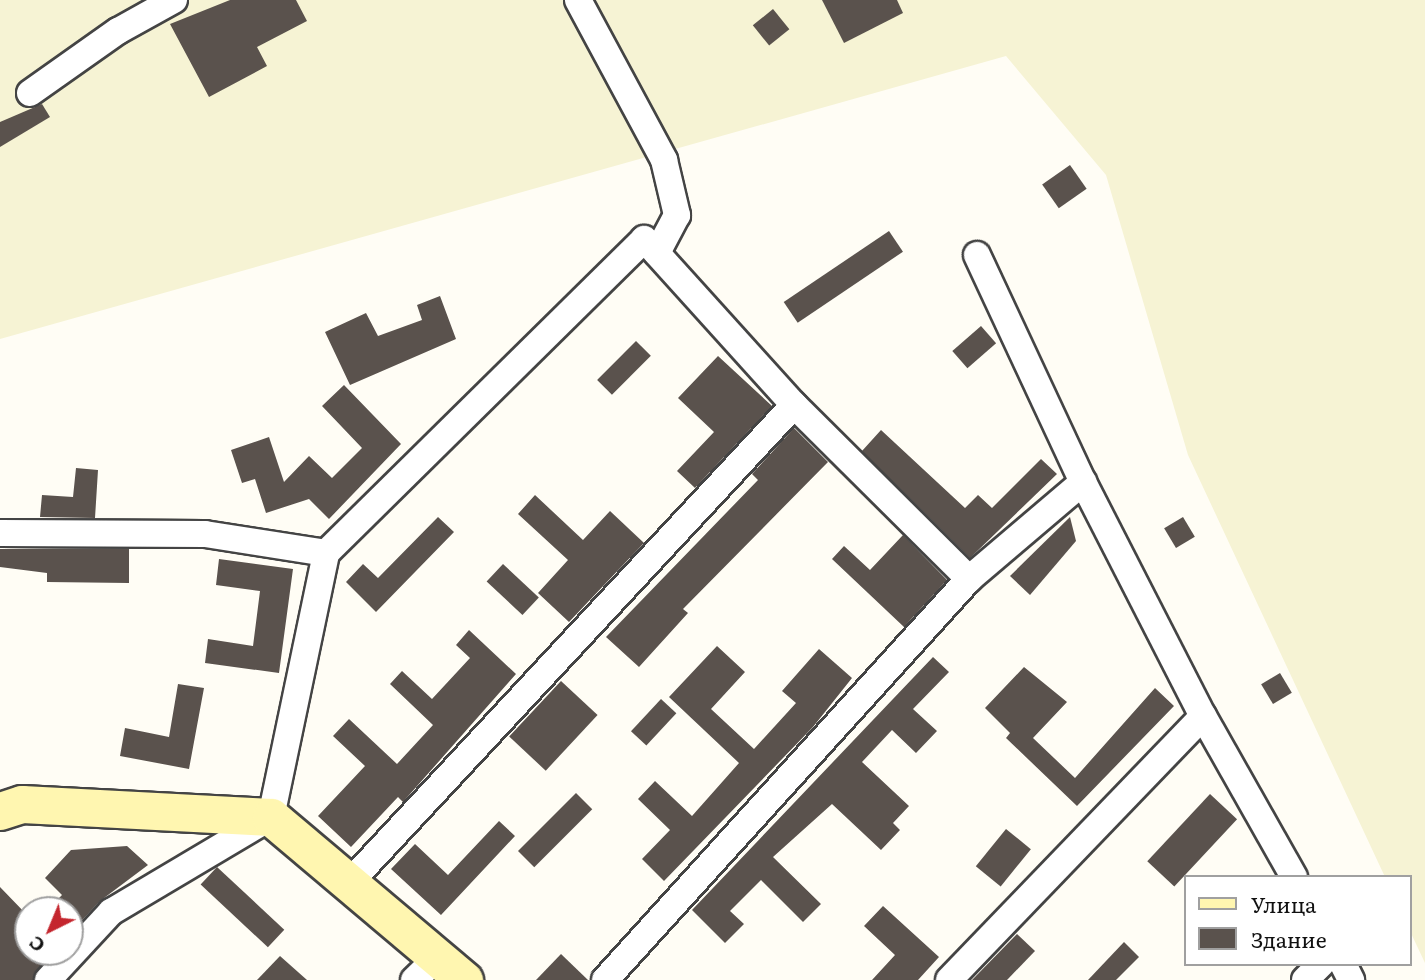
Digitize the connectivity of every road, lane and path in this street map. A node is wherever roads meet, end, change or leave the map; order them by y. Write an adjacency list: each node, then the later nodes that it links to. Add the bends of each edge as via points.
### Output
1 (174, 0): 3 (street, via 118,31)
2 (578, 0): 4 (street, via 664,160 677,215)
3 (30, 93)
4 (657, 253): 6 (street); 9 (street, via 644,239)
5 (977, 255): 7 (street)
6 (794, 405): 10 (street); 15 (street)
7 (1083, 482): 10 (street); 11 (street)
8 (0, 533): 9 (street, via 205,534)
9 (326, 553): 13 (street)
10 (970, 579): 19 (street)
11 (1203, 716): 14 (street); 20 (street)
12 (0, 811): 13 (street, via 22,804)
13 (271, 817): 15 (street); 18 (street, via 111,912)
14 (1293, 875)
15 (352, 880): 17 (street)
16 (1319, 966): 21 (street)
17 (439, 972)
18 (48, 980)
19 (605, 980)
20 (949, 980)
21 (1305, 980)

